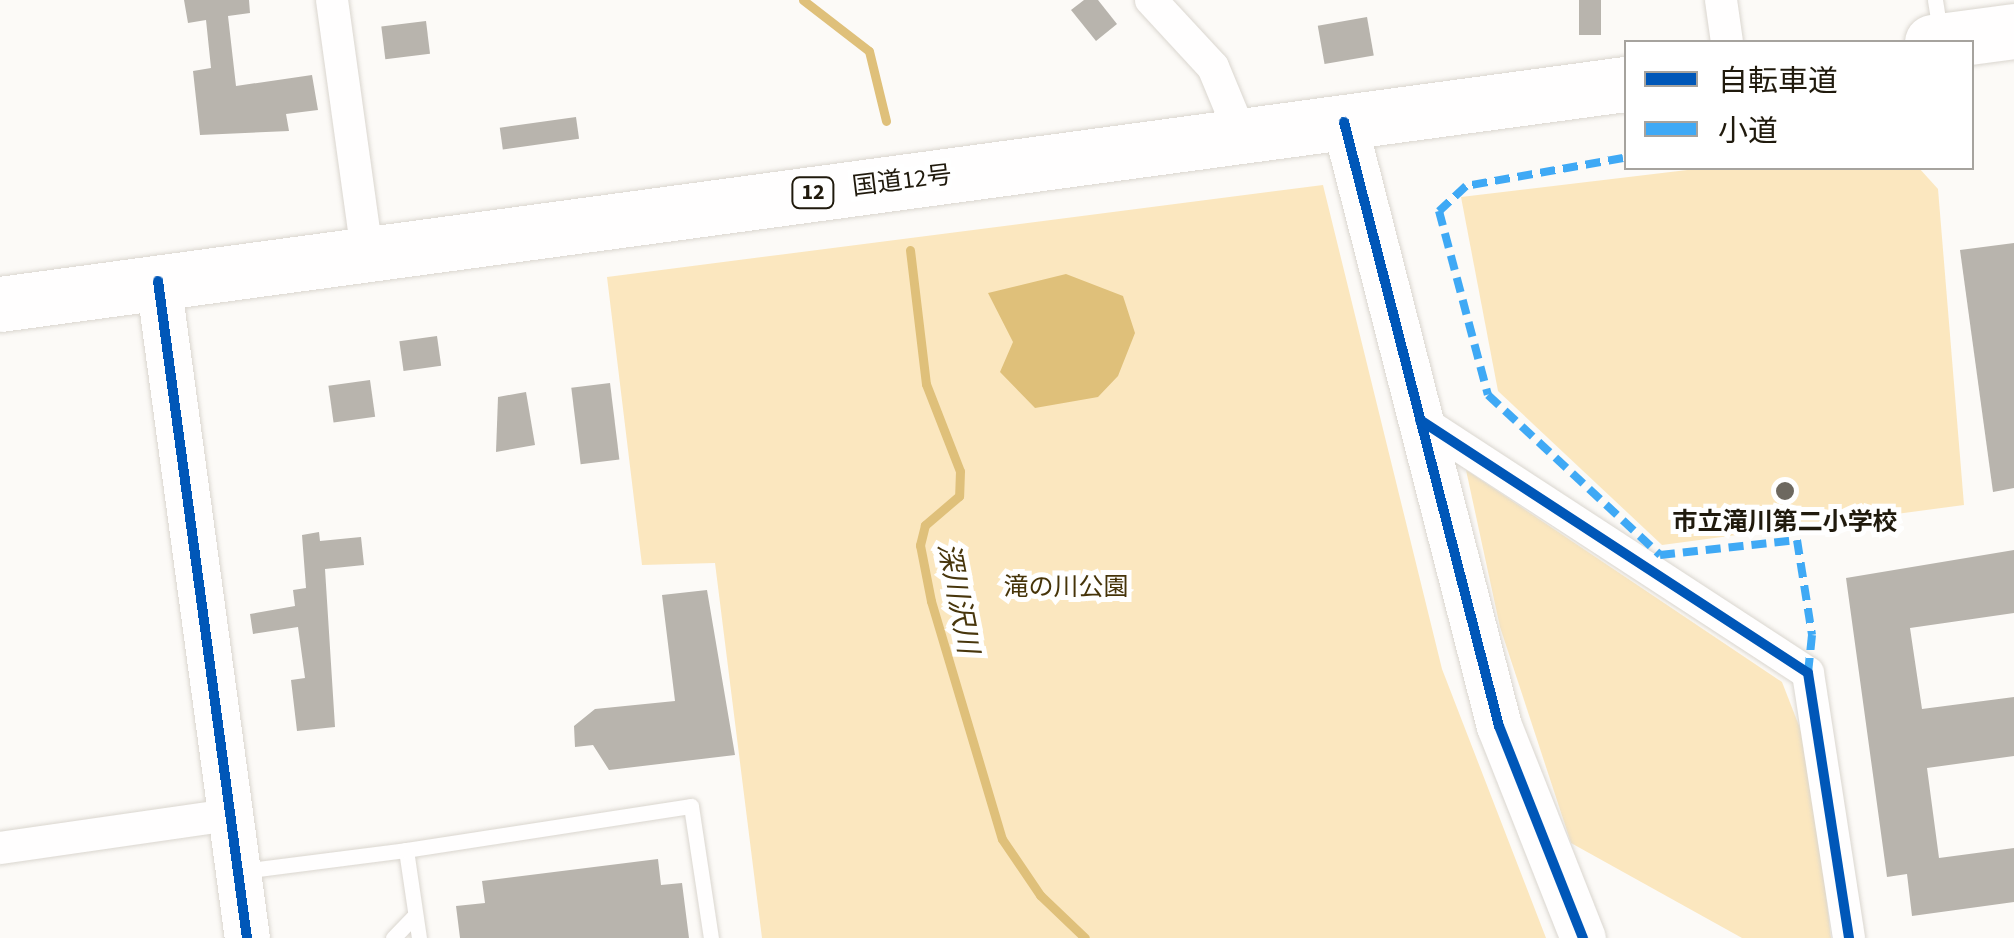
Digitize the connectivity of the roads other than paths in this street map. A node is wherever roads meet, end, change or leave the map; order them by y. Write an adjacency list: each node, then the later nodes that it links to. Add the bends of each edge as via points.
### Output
1 (332, 0): 12 (street)
2 (1151, 0): 11 (street, via 1213,67)
3 (1721, 0): 6 (street)
4 (1935, 0): 7 (lane)
5 (2014, 31): 8 (highway)
6 (1727, 40)
7 (1942, 40)
8 (1949, 40)
9 (1624, 84): 10 (highway, 国道12号 / 12)
10 (1344, 122): 11 (highway, 国道12号 / 12); 15 (street)
11 (1242, 136): 12 (highway, 国道12号 / 12)
12 (367, 254): 13 (highway, 国道12号 / 12)
13 (158, 281): 14 (highway, 国道12号 / 12); 16 (street)
14 (0, 304)
15 (1420, 420): 25 (street, via 1498,726); 26 (street, via 1808,673)
16 (230, 816): 17 (street); 19 (street)
17 (0, 848)
18 (406, 850): 19 (lane); 20 (lane); 24 (lane, via 691,806)
19 (238, 872): 21 (street)
20 (415, 915): 22 (lane); 23 (lane)
21 (246, 938)
22 (392, 938)
23 (419, 938)
24 (712, 938)
25 (1583, 938)
26 (1849, 938)

